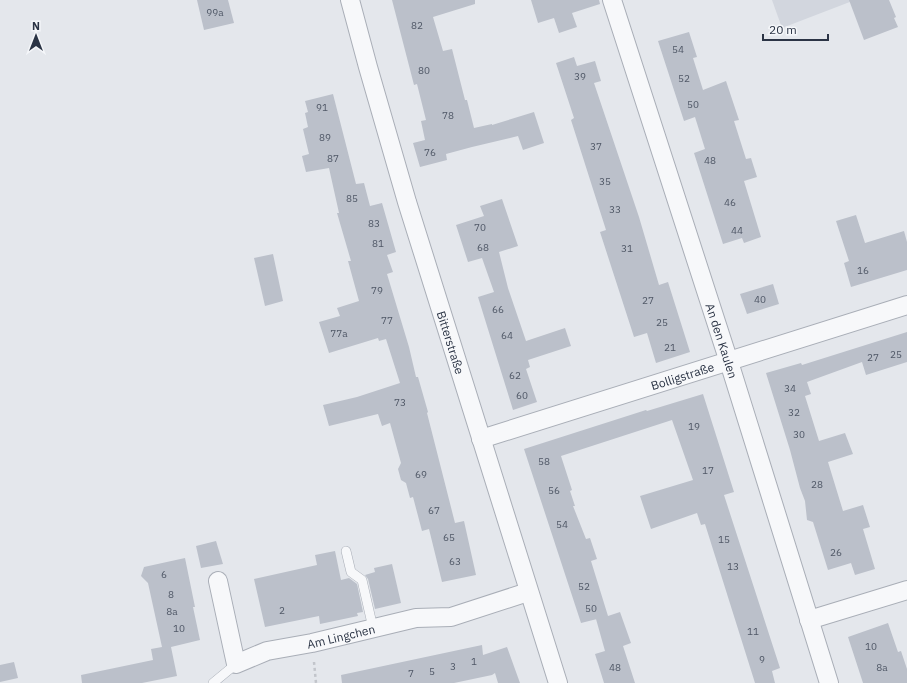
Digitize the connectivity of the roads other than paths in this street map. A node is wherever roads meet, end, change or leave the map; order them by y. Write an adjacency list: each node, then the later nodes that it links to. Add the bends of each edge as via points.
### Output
1 (350, 0): 5 (street, Bitterstraße, via 406,202)
2 (612, 0): 4 (street, An den Kaulen)
3 (907, 305): 4 (street, Bolligstraße)
4 (728, 362): 5 (street, Bolligstraße); 10 (street, An den Kaulen)
5 (481, 439): 9 (street, Bitterstraße)
6 (346, 551): 11 (lane, via 350,572 362,580)
7 (218, 581): 12 (street)
8 (907, 590): 10 (street)
9 (528, 592): 11 (street, Am Lingchen, via 451,617 416,618); 14 (street, Bitterstraße)
10 (809, 620): 15 (street, An den Kaulen)
11 (373, 628): 12 (street, Am Lingchen, via 268,651)
12 (236, 664): 13 (lane)
13 (213, 683)
14 (558, 683)
15 (829, 683)

